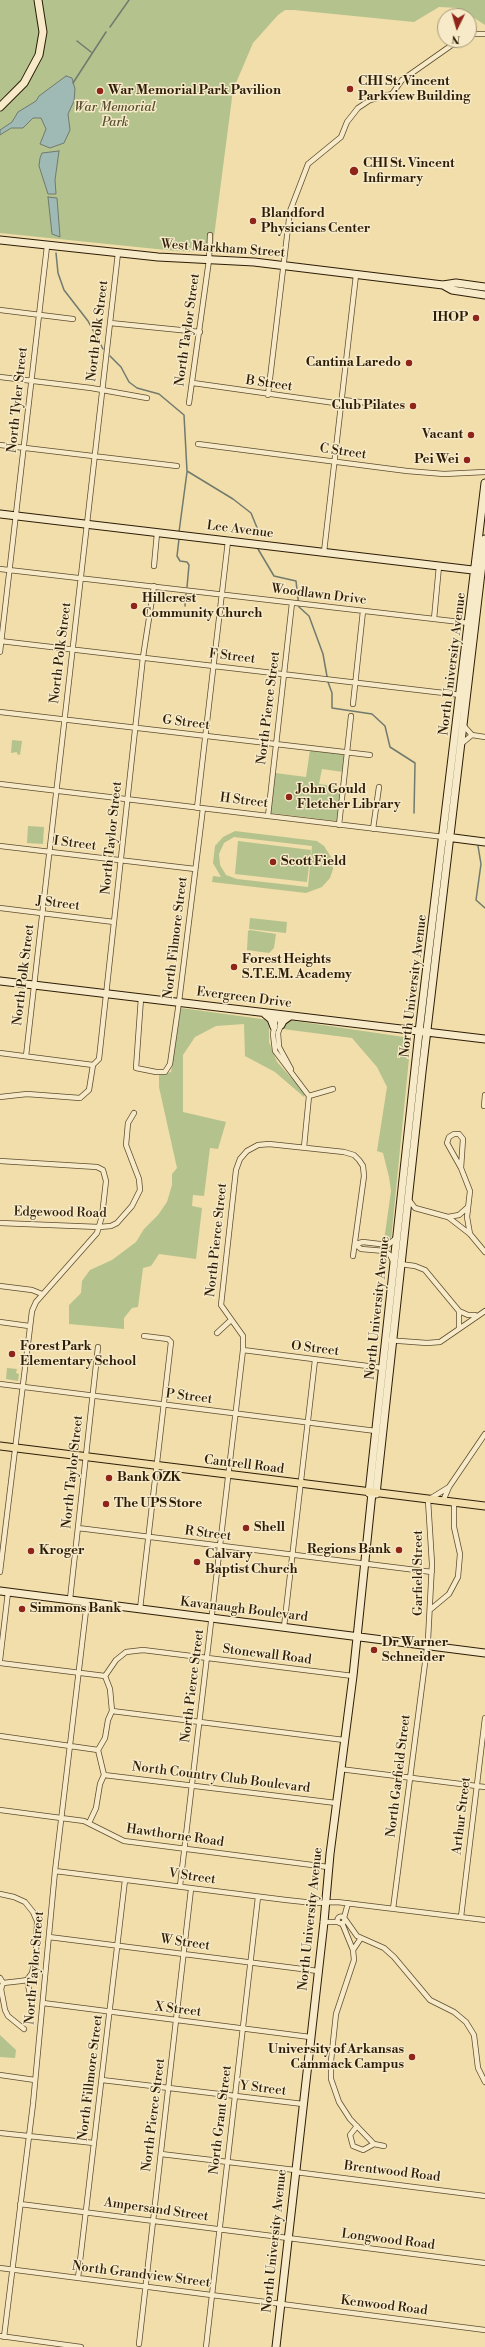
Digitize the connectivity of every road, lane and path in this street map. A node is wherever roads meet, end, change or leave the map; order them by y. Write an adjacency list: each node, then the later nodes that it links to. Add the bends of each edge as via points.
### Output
1 (38, 0): 3 (street)
2 (44, 0): 3 (street)
3 (40, 11): 5 (street, via 42,32 39,55 24,82)
4 (448, 48): 11 (street, via 402,80 392,94 370,100 358,108 348,120 340,138 308,164 292,205)
5 (0, 107)
6 (210, 235): 10 (street, North Taylor Street)
7 (0, 240): 8 (street, West Markham Street)
8 (47, 246): 9 (street, West Markham Street); 19 (street, North Tyler Street)
9 (118, 253): 10 (street, West Markham Street); 21 (street, North Polk Street)
10 (209, 260): 11 (street, West Markham Street); 22 (street, North Taylor Street)
11 (285, 265): 12 (street, West Markham Street); 27 (street)
12 (356, 275): 15 (street, West Markham Street); 29 (street)
13 (456, 283): 14 (street); 15 (street, West Markham Street); 16 (street, West Markham Street)
14 (485, 284)
15 (443, 285): 17 (street, West Markham Street, via 452,290)
16 (485, 287)
17 (485, 295)
18 (0, 310): 19 (street)
19 (39, 315): 20 (street); 24 (street, North Tyler Street)
20 (73, 319)
21 (110, 323): 22 (street); 26 (street, North Polk Street)
22 (200, 332): 25 (street, North Taylor Street)
23 (0, 378): 24 (street)
24 (31, 381): 26 (street); 34 (street, North Tyler Street)
25 (193, 383): 27 (street, B Street); 30 (street, North Taylor Street)
26 (102, 390): 28 (street); 35 (street, North Polk Street)
27 (268, 395): 29 (street, B Street)
28 (147, 398)
29 (343, 402): 31 (street, B Street); 36 (street)
30 (189, 404)
31 (403, 407)
32 (198, 444): 36 (street, C Street)
33 (0, 445): 34 (street)
34 (24, 448): 35 (street); 41 (street, North Tyler Street)
35 (95, 456): 37 (street); 42 (street, North Polk Street)
36 (334, 462): 38 (street, C Street, via 444,474); 46 (street)
37 (177, 466)
38 (485, 472)
39 (485, 483): 51 (street, North University Avenue)
40 (0, 514): 41 (street, Lee Avenue)
41 (17, 516): 42 (street, Lee Avenue); 50 (street, North Tyler Street)
42 (87, 524): 43 (street, Lee Avenue); 52 (street, North Polk Street)
43 (157, 533): 45 (street, Lee Avenue); 47 (street)
44 (485, 539): 51 (street, North University Avenue)
45 (228, 541): 46 (street, Lee Avenue); 54 (street, North Filmore Street)
46 (324, 552): 48 (street, Lee Avenue)
47 (154, 566)
48 (439, 566): 51 (street, Lee Avenue); 57 (street)
49 (0, 569): 50 (street, Woodlawn Drive)
50 (10, 570): 52 (street, Woodlawn Drive); 59 (street, North Tyler Street)
51 (481, 571): 58 (street, North University Avenue); 71 (street, North University Avenue)
52 (81, 578): 53 (street, Woodlawn Drive); 60 (street, North Polk Street)
53 (154, 586): 54 (street, Woodlawn Drive); 62 (street, North Taylor Street)
54 (222, 594): 55 (street, Woodlawn Drive); 63 (street, North Filmore Street)
55 (296, 603): 56 (street, Woodlawn Drive); 64 (street, North Pierce Street)
56 (363, 611): 57 (street, Woodlawn Drive); 65 (street)
57 (434, 619): 58 (street, Woodlawn Drive)
58 (469, 623): 66 (street, North University Avenue)
59 (1, 641): 60 (street, F Street); 61 (street, North Tyler Street)
60 (73, 649): 62 (street, F Street); 70 (street, North Polk Street)
61 (0, 652)
62 (143, 658): 63 (street, F Street); 72 (street, North Taylor Street)
63 (214, 666): 64 (street, F Street); 74 (street, North Filmore Street)
64 (284, 674): 65 (street, F Street); 76 (street, North Pierce Street)
65 (355, 682): 66 (street, F Street); 67 (street)
66 (461, 695): 88 (street, North University Avenue)
67 (353, 704)
68 (0, 712): 70 (street, G Street)
69 (351, 716): 78 (street)
70 (64, 720): 72 (street, G Street); 82 (street, North Polk Street)
71 (463, 725): 73 (street); 77 (street, North University Avenue)
72 (135, 728): 74 (street, G Street); 83 (street, North Taylor Street)
73 (472, 735): 75 (street); 77 (street)
74 (206, 736): 76 (street, G Street); 84 (street, North Filmore Street)
75 (485, 737)
76 (276, 744): 78 (street, G Street); 85 (street, North Pierce Street)
77 (461, 744): 88 (street, North University Avenue)
78 (347, 752): 79 (street, G Street); 86 (street)
79 (370, 755)
80 (0, 784): 82 (street, H Street)
81 (379, 787): 87 (street)
82 (56, 791): 83 (street, H Street); 91 (street, North Polk Street)
83 (127, 798): 84 (street, H Street); 92 (street, North Taylor Street)
84 (200, 808): 85 (street, H Street); 93 (street, North Filmore Street)
85 (268, 816): 86 (street, H Street)
86 (338, 825): 87 (street, H Street)
87 (374, 829): 88 (street, H Street)
88 (447, 837): 89 (street, H Street); 106 (street, North University Avenue)
89 (485, 842)
90 (0, 846): 91 (street, I Street)
91 (49, 852): 92 (street, I Street); 95 (street, North Polk Street)
92 (121, 860): 93 (street, I Street); 96 (street, North Taylor Street)
93 (195, 869): 101 (street, North Filmore Street)
94 (0, 908): 95 (street, J Street)
95 (42, 913): 96 (street, J Street); 98 (street, North Polk Street)
96 (114, 922): 99 (street, North Taylor Street)
97 (0, 981): 98 (street, Evergreen Drive)
98 (34, 985): 99 (street, Evergreen Drive); 109 (street, North Polk Street)
99 (106, 994): 100 (street, Evergreen Drive); 110 (street, North Taylor Street, via 99,1059)
100 (141, 998): 101 (street, Evergreen Drive); 101 (street, North Filmore Street, via 136,1068 158,1072 167,1070)
101 (179, 1002): 102 (street, Evergreen Drive)
102 (263, 1013): 103 (street, Evergreen Drive); 105 (street)
103 (279, 1015): 104 (street, Evergreen Drive); 105 (street, via 276,1018)
104 (290, 1016): 105 (street); 106 (street, Evergreen Drive)
105 (277, 1026): 113 (street, via 272,1042 275,1051)
106 (423, 1032): 107 (street, Evergreen Drive); 120 (street, North University Avenue); 128 (street, North University Avenue)
107 (485, 1039)
108 (0, 1053): 109 (street)
109 (26, 1056): 110 (street)
110 (93, 1065): 114 (street, North Taylor Street, via 89,1090 86,1095 76,1099 27,1094)
111 (333, 1088): 113 (street)
112 (485, 1095): 115 (street)
113 (309, 1096): 117 (street)
114 (0, 1097)
115 (484, 1106)
116 (134, 1113): 126 (street, Edgewood Road, via 128,1123 126,1145 139,1179 139,1193 132,1206 117,1223)
117 (304, 1148): 129 (street, North Pierce Street, via 346,1152 354,1155 362,1164 364,1176); 138 (street, North Pierce Street, via 261,1144 247,1151 238,1162 221,1295 222,1308)
118 (0, 1161): 126 (street, via 99,1167 106,1174)
119 (461, 1168): 119 (street, via 463,1139 459,1134 454,1134 449,1137 448,1143); 122 (street, via 470,1191)
120 (408, 1196): 121 (street); 124 (street, North University Avenue)
121 (416, 1208): 123 (street); 124 (street)
122 (468, 1208): 123 (street, via 459,1215); 127 (street)
123 (448, 1217): 127 (street)
124 (405, 1219): 132 (street, North University Avenue)
125 (0, 1222): 126 (street, Edgewood Road)
126 (99, 1227): 134 (street, via 90,1242)
127 (470, 1234): 130 (street)
128 (398, 1236): 129 (street, via 388,1245 363,1242); 132 (street, North University Avenue)
129 (355, 1244): 131 (street, North Pierce Street); 132 (street, via 361,1249 387,1252)
130 (485, 1252)
131 (353, 1256)
132 (397, 1263): 135 (street, via 425,1270); 144 (street, North University Avenue)
133 (0, 1286): 134 (street, via 32,1290)
134 (42, 1294): 140 (street, via 33,1308)
135 (459, 1311): 137 (street); 141 (street)
136 (485, 1311): 137 (street)
137 (477, 1315): 141 (street)
138 (231, 1320): 142 (street); 146 (street, North Pierce Street, via 243,1336)
139 (0, 1322): 140 (street)
140 (29, 1326): 150 (street)
141 (459, 1328): 144 (street, via 444,1340 435,1343)
142 (217, 1332)
143 (144, 1336): 152 (street, via 168,1339 171,1342)
144 (389, 1340): 148 (street, North University Avenue); 164 (street, North University Avenue)
145 (98, 1347): 151 (street, North Taylor Street)
146 (244, 1350): 147 (street, O Street); 153 (street, North Pierce Street)
147 (315, 1360): 148 (street, O Street); 154 (street)
148 (383, 1368): 155 (street, North University Avenue)
149 (0, 1384): 150 (street, P Street)
150 (22, 1386): 151 (street, P Street); 158 (street)
151 (92, 1395): 152 (street, P Street); 159 (street, North Taylor Street)
152 (165, 1405): 153 (street, P Street); 160 (street)
153 (236, 1413): 154 (street, P Street); 161 (street, North Pierce Street)
154 (309, 1422): 155 (street, P Street); 162 (street)
155 (376, 1431): 164 (street, North University Avenue)
156 (485, 1434): 163 (street)
157 (0, 1446): 158 (main road, Cantrell Road)
158 (14, 1448): 159 (main road, Cantrell Road); 170 (street)
159 (85, 1456): 160 (main road, Cantrell Road); 171 (street, North Taylor Street)
160 (158, 1466): 161 (main road, Cantrell Road); 172 (street)
161 (229, 1475): 162 (main road, Cantrell Road); 173 (street, North Pierce Street)
162 (301, 1484): 164 (main road, Cantrell Road); 174 (street)
163 (449, 1487): 165 (street); 166 (street)
164 (372, 1493): 165 (main road, Cantrell Road); 175 (street, North University Avenue)
165 (428, 1500): 166 (main road, Cantrell Road); 177 (street, Garfield Street)
166 (443, 1501): 167 (main road, Cantrell Road)
167 (454, 1503): 168 (main road, Cantrell Road); 182 (street, via 454,1527 460,1554 458,1577 449,1594)
168 (485, 1506)
169 (0, 1518): 170 (street)
170 (6, 1519): 176 (street)
171 (78, 1528): 172 (street, R Street); 180 (street, North Taylor Street)
172 (149, 1537): 173 (street, R Street); 183 (street)
173 (221, 1546): 174 (street, R Street); 184 (street, North Pierce Street)
174 (292, 1555): 175 (street, R Street); 185 (street)
175 (364, 1564): 177 (street, R Street); 186 (street, North University Avenue)
176 (0, 1572)
177 (432, 1572): 182 (street, Garfield Street, via 429,1601)
178 (0, 1591): 179 (street, Kavanaugh Boulevard)
179 (8, 1592): 180 (street, Kavanaugh Boulevard); 190 (street)
180 (70, 1599): 181 (street, Kavanaugh Boulevard)
181 (87, 1602): 183 (street, Kavanaugh Boulevard); 191 (street, North Taylor Street)
182 (431, 1608): 187 (street, Garfield Street)
183 (140, 1609): 184 (street, Kavanaugh Boulevard)
184 (212, 1618): 185 (street, Kavanaugh Boulevard); 189 (street, North Pierce Street)
185 (284, 1627): 186 (street, Kavanaugh Boulevard)
186 (357, 1637): 187 (street, Kavanaugh Boulevard); 193 (street, North University Avenue)
187 (427, 1646): 188 (street, Kavanaugh Boulevard); 203 (street, North Garfield Street)
188 (485, 1653)
189 (208, 1658): 192 (street, Stonewall Road, via 132,1650 116,1660); 193 (street, Stonewall Road); 196 (street, North Pierce Street)
190 (0, 1661): 191 (street)
191 (78, 1673): 192 (street); 199 (street, North Taylor Street)
192 (105, 1676): 194 (street, via 110,1689)
193 (353, 1676): 198 (street, North University Avenue)
194 (112, 1711): 196 (street); 200 (street, via 105,1738)
195 (485, 1718): 205 (street, Arthur Street)
196 (200, 1722): 198 (street); 204 (street, North Pierce Street)
197 (0, 1736): 199 (street)
198 (344, 1740): 201 (street, North University Avenue)
199 (70, 1746): 200 (street); 209 (street, North Taylor Street)
200 (98, 1750): 202 (street)
201 (340, 1769): 203 (street); 207 (street, North University Avenue)
202 (104, 1775): 204 (street, North Country Club Boulevard); 210 (street)
203 (410, 1777): 205 (street); 221 (street, North Garfield Street)
204 (192, 1785): 207 (street, North Country Club Boulevard); 211 (street, North Pierce Street)
205 (477, 1786): 206 (street); 222 (street, Arthur Street)
206 (485, 1787)
207 (336, 1804): 212 (street, North University Avenue)
208 (0, 1810): 209 (street, Hawthorne Road)
209 (61, 1818): 210 (street, Hawthorne Road); 213 (street, North Taylor Street)
210 (90, 1823): 211 (street, Hawthorne Road, via 124,1841)
211 (185, 1849): 212 (street, Hawthorne Road); 215 (street, North Pierce Street)
212 (328, 1867): 219 (street, North University Avenue)
213 (55, 1871): 214 (street, V Street); 226 (street, North Taylor Street)
214 (125, 1880): 215 (street, V Street); 228 (street, North Fillmore Street)
215 (180, 1886): 216 (street, V Street)
216 (191, 1888): 218 (street, V Street); 230 (street, North Pierce Street)
217 (0, 1894): 234 (street, via 20,1899 29,1906 35,1916 35,1965)
218 (258, 1896): 219 (street, V Street, via 314,1904); 231 (street, North Grant Street)
219 (326, 1902): 220 (street); 225 (street, North University Avenue)
220 (348, 1903): 221 (street); 223 (street)
221 (393, 1909): 222 (street)
222 (460, 1917): 224 (street)
223 (342, 1920): 225 (street); 227 (street); 229 (street)
224 (485, 1920)
225 (324, 1922): 232 (street, North University Avenue)
226 (49, 1937): 228 (street, W Street); 236 (street, North Taylor Street)
227 (360, 1938): 229 (street); 245 (street, via 387,1950 425,1996 458,2014 466,2022 474,2035 478,2068)
228 (117, 1946): 230 (street, W Street); 237 (street, North Fillmore Street)
229 (353, 1950): 249 (street, via 354,1962 336,2014 330,2071 339,2102)
230 (184, 1954): 231 (street, W Street); 238 (street, North Pierce Street)
231 (251, 1962): 232 (street, W Street); 240 (street, North Grant Street)
232 (318, 1971): 241 (street, North University Avenue)
233 (1, 1980): 234 (street); 239 (street, via 5,2010 8,2016)
234 (27, 1980): 235 (street)
235 (32, 2004)
236 (43, 2004): 237 (street, X Street); 243 (street, North Taylor Street)
237 (111, 2013): 238 (street, X Street); 244 (street, North Fillmore Street)
238 (177, 2021): 240 (street, X Street); 246 (street, North Pierce Street)
239 (24, 2029)
240 (242, 2029): 241 (street, X Street); 247 (street, North Grant Street)
241 (310, 2037): 248 (street, North University Avenue)
242 (0, 2075): 243 (street)
243 (35, 2080): 251 (street, North Taylor Street)
244 (102, 2080): 246 (street, Y Street); 252 (street, North Fillmore Street)
245 (485, 2082)
246 (169, 2087): 247 (street, Y Street); 255 (street, North Pierce Street)
247 (235, 2096): 248 (street, Y Street); 256 (street, North Grant Street)
248 (303, 2104): 257 (street, North University Avenue)
249 (357, 2126): 253 (street); 253 (street, via 350,2135 353,2146 363,2150)
250 (0, 2133): 251 (street)
251 (29, 2136): 252 (street); 259 (street, North Taylor Street)
252 (94, 2143): 260 (street, North Fillmore Street)
253 (374, 2144): 254 (street)
254 (384, 2146)
255 (161, 2154): 256 (street, Brentwood Road); 261 (street, North Pierce Street)
256 (227, 2162): 257 (street, Brentwood Road); 262 (street, North Grant Street)
257 (295, 2171): 258 (street, Brentwood Road); 263 (street, North University Avenue)
258 (485, 2196)
259 (20, 2204): 260 (street, Ampersand Street); 266 (street, North Taylor Street)
260 (87, 2212): 261 (street, Ampersand Street); 267 (street, North Fillmore Street)
261 (153, 2220): 262 (street, Ampersand Street); 268 (street, North Pierce Street)
262 (218, 2229): 263 (street, Ampersand Street); 269 (street, North Grant Street)
263 (288, 2238): 264 (street, Longwood Road); 270 (street, North University Avenue)
264 (485, 2263)
265 (0, 2268): 266 (street, North Grandview Street)
266 (12, 2270): 267 (street, North Grandview Street); 272 (street, North Taylor Street)
267 (78, 2278): 268 (street, North Grandview Street)
268 (145, 2287): 269 (street, North Grandview Street); 273 (street, North Pierce Street)
269 (211, 2295): 270 (street, North Grandview Street); 275 (street, North Grant Street)
270 (280, 2304): 271 (street, Kenwood Road); 276 (street, North University Avenue)
271 (485, 2330)
272 (2, 2336): 274 (street)
273 (139, 2344)
274 (81, 2347)
275 (206, 2347)
276 (276, 2347)

